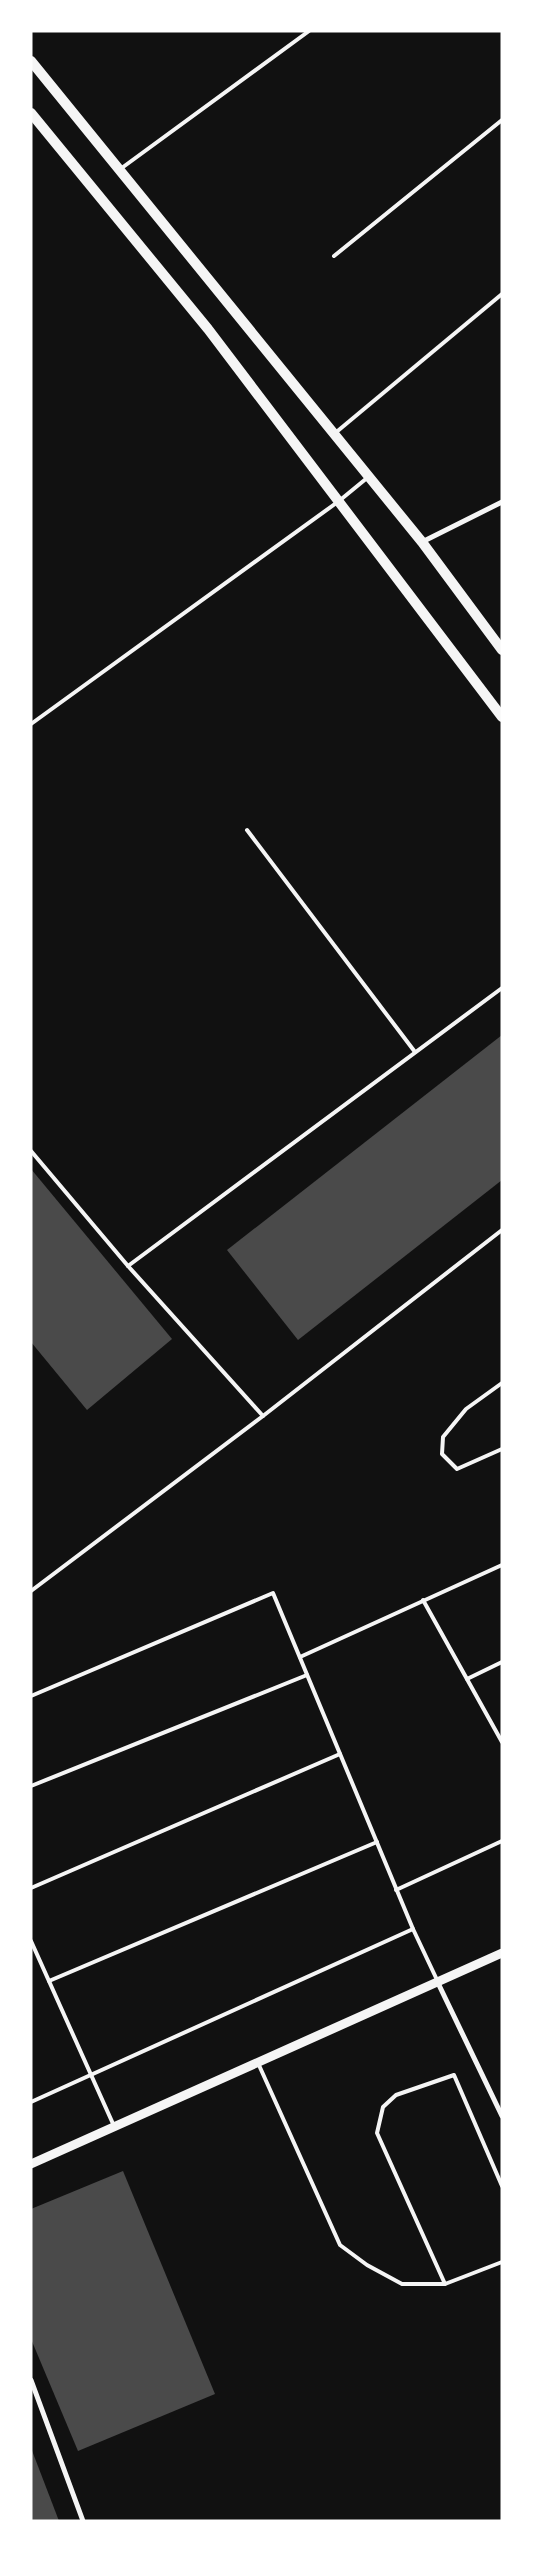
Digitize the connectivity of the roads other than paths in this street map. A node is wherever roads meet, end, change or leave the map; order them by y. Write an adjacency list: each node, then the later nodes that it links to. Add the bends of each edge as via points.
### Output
1 (310, 31): 5 (lane)
2 (31, 61): 5 (main road)
3 (31, 113): 10 (main road, via 208,329)
4 (502, 120): 6 (lane)
5 (119, 170): 8 (main road)
6 (334, 256)
7 (502, 294): 8 (lane)
8 (334, 434): 9 (main road)
9 (369, 476): 10 (lane); 12 (main road)
10 (339, 501): 14 (main road); 15 (lane)
11 (502, 502): 12 (street)
12 (422, 542): 13 (main road)
13 (502, 650)
14 (502, 717)
15 (31, 724)
16 (247, 830): 18 (lane)
17 (502, 988): 18 (lane)
18 (416, 1052): 21 (lane)
19 (31, 1151): 21 (lane)
20 (502, 1230): 23 (lane)
21 (128, 1266): 23 (lane)
22 (502, 1383): 24 (lane, via 466,1409 443,1437 442,1454 457,1469)
23 (263, 1416): 26 (lane)
24 (502, 1449)
25 (502, 1565): 27 (lane)
26 (31, 1591)
27 (423, 1600): 28 (lane); 31 (lane)
28 (300, 1657): 30 (lane); 32 (lane, via 273,1593)
29 (502, 1662): 31 (lane)
30 (307, 1675): 34 (lane); 35 (lane)
31 (467, 1679): 33 (lane)
32 (31, 1696)
33 (502, 1742)
34 (340, 1754): 36 (lane); 38 (lane)
35 (31, 1786)
36 (377, 1842): 39 (lane); 43 (lane)
37 (502, 1842): 39 (lane)
38 (31, 1888)
39 (396, 1890): 40 (lane)
40 (413, 1929): 44 (lane); 46 (lane)
41 (31, 1941): 43 (lane)
42 (502, 1953): 44 (street)
43 (49, 1981): 46 (lane)
44 (438, 1982): 45 (street); 48 (street)
45 (258, 2063): 49 (street); 53 (lane, via 340,2244 367,2265 402,2284)
46 (91, 2075): 47 (lane); 49 (lane)
47 (31, 2102)
48 (502, 2116)
49 (115, 2126): 50 (street)
50 (31, 2164)
51 (502, 2186): 53 (lane, via 454,2075 396,2095 383,2107 377,2133)
52 (502, 2262): 53 (lane)
53 (445, 2284)
54 (31, 2380): 55 (street)
55 (83, 2521)

